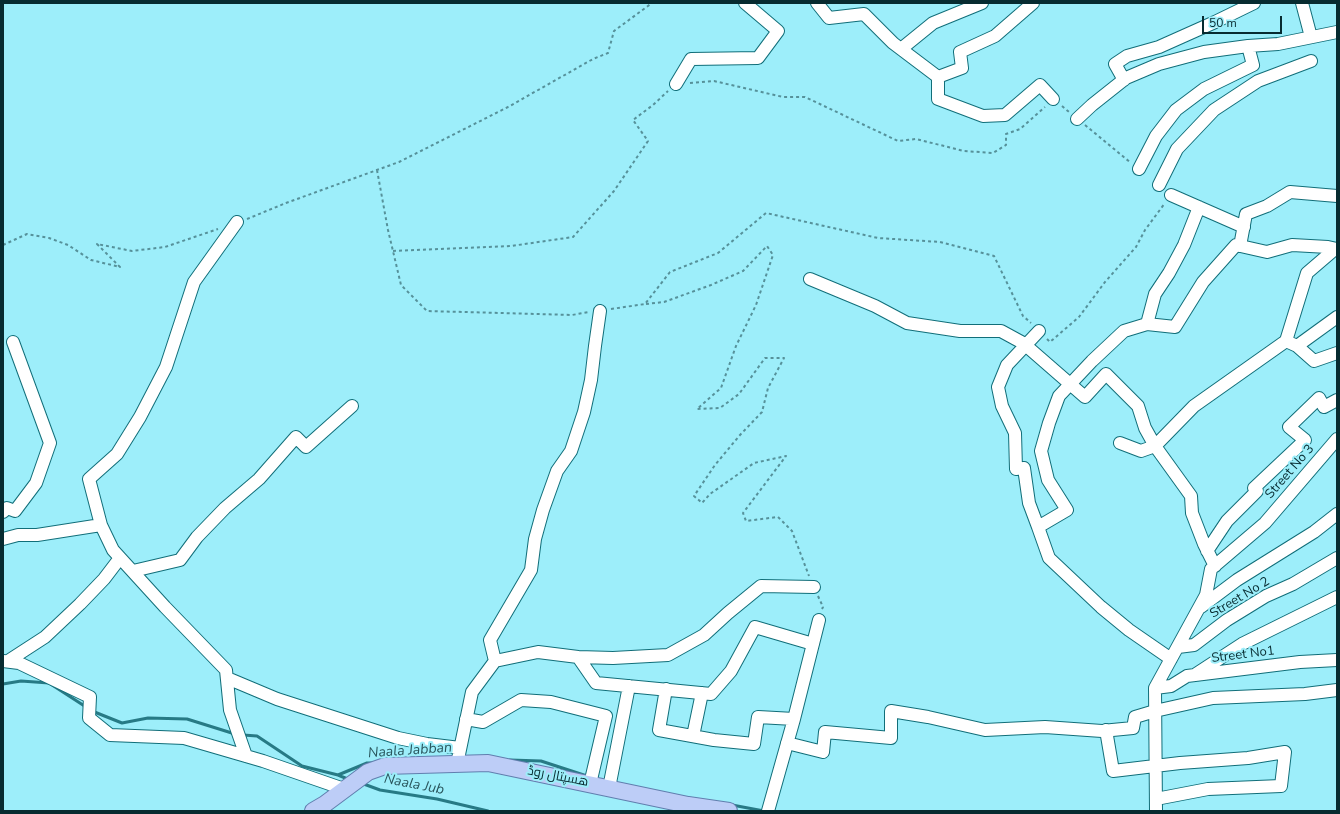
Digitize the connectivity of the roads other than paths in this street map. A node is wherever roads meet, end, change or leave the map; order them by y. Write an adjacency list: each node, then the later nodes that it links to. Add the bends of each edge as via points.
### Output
1 (745, 3): 14 (street, via 778,31 758,58 690,59)
2 (816, 3): 10 (street, via 829,18 864,14)
3 (982, 3): 10 (street, via 933,24)
4 (1032, 3): 12 (street, via 995,36 960,52 962,68)
5 (1254, 3): 13 (street, via 1159,47 1127,56 1116,64)
6 (1302, 3): 8 (street)
7 (1337, 32): 8 (street)
8 (1311, 37): 9 (street, via 1278,44)
9 (1248, 46): 13 (street, via 1204,52 1166,62); 17 (street, via 1253,65 1204,89 1176,110 1156,136)
10 (901, 49): 12 (street)
11 (1311, 61): 18 (street, via 1258,81 1214,110 1177,149)
12 (938, 77): 15 (street, via 938,99 983,116 1005,115 1040,85)
13 (1124, 80): 16 (street)
14 (676, 84)
15 (1053, 99)
16 (1077, 119)
17 (1139, 169)
18 (1159, 185)
19 (1170, 195): 21 (street)
20 (1337, 196): 23 (street, via 1290,192 1267,206 1246,214)
21 (1199, 207): 23 (street); 29 (street, via 1184,245 1155,294)
22 (237, 222): 43 (street, via 194,282 166,367 140,417 117,454 89,479)
23 (1244, 227): 24 (street)
24 (1240, 246): 25 (street, via 1267,252 1292,245); 29 (street, via 1236,245 1203,282 1175,327)
25 (1336, 249): 32 (street, via 1307,273)
26 (810, 278): 33 (street, via 908,323 960,331 1001,331)
27 (600, 311): 61 (street, via 584,412 572,451 557,471 543,510 535,539 531,570 490,640)
28 (1337, 317): 32 (street)
29 (1147, 324): 35 (street, via 1124,331)
30 (1039, 331): 33 (street)
31 (14, 342): 41 (street, via 50,443 36,483 15,511 7,508)
32 (1292, 344): 34 (street, via 1314,360); 40 (street, via 1194,406)
33 (1025, 346): 35 (street); 44 (street, via 1007,365 998,387 1002,406 1015,433 1016,469 1024,468 1029,502)
34 (1337, 353)
35 (1070, 384): 40 (street, via 1085,397 1106,374 1138,406 1145,428); 44 (street, via 1059,396 1041,451 1048,480 1067,510)
36 (1337, 400): 46 (street, via 1324,407 1319,398 1289,426 1305,440 1254,488 1257,491 1228,521)
37 (352, 406): 50 (street, via 306,447 296,437 259,479 197,536 180,560)
38 (1337, 439): 49 (street, Street No 3, via 1265,523)
39 (1120, 443): 40 (street, via 1141,451)
40 (1155, 446): 46 (street, via 1191,496 1192,513)
41 (3, 512)
42 (1337, 514): 53 (street)
43 (101, 525): 45 (street); 47 (street, via 113,550)
44 (1038, 527): 58 (street, via 1049,558 1100,607)
45 (3, 539)
46 (1207, 551): 49 (street)
47 (120, 558): 50 (street); 60 (street, via 104,579 45,637)
48 (1337, 558): 56 (street, Street No 2, via 1294,584 1266,596 1227,620 1194,645)
49 (1215, 566): 53 (street, via 1211,569 1206,595)
50 (133, 571): 63 (street, via 165,608 226,670)
51 (814, 587): 57 (street, via 761,586 704,636 668,654 612,658)
52 (1337, 598): 62 (street, via 1242,644)
53 (1198, 609): 56 (street)
54 (819, 620): 55 (street)
55 (813, 644): 68 (street, via 755,627 731,671 712,694); 70 (street)
56 (1178, 647): 58 (street)
57 (578, 657): 61 (street, via 538,652); 64 (street, via 596,683)
58 (1171, 659): 65 (street)
59 (1337, 660): 62 (street, Street No1)
60 (6, 661): 76 (street, via 19,663 90,697 89,718 110,735 184,738)
61 (496, 661): 71 (street, via 472,692)
62 (1194, 675): 65 (street, Street No1, via 1187,676 1171,686)
63 (227, 678): 75 (street, via 277,699 398,738); 76 (street, via 230,710)
64 (629, 686): 66 (street); 80 (street)
65 (1155, 688): 69 (street)
66 (666, 690): 68 (street); 73 (street, via 659,730)
67 (1337, 690): 69 (street, via 1213,698)
68 (702, 692): 73 (street)
69 (1155, 711): 72 (street, via 1135,717 1133,728); 78 (street)
70 (794, 719): 73 (street, via 758,718 754,744); 74 (street)
71 (466, 720): 75 (street); 79 (street, via 483,722 520,700 552,702 606,716)
72 (1106, 730): 74 (street, via 1045,727 984,730 891,711 891,738 825,732 823,752); 78 (street, via 1113,771)
73 (693, 736)
74 (787, 743): 85 (street)
75 (460, 748): 77 (street)
76 (246, 756): 81 (street)
77 (457, 764): 79 (main road, ھسپتال روڈ, via 488,763); 81 (main road, ھسپتال روڈ, via 385,766 368,772)
78 (1155, 765): 82 (street); 82 (street, via 1248,758 1285,752 1281,786 1208,789)
79 (591, 779): 80 (main road, ھسپتال روڈ)
80 (610, 783): 84 (main road, ھسپتال روڈ, via 688,804)
81 (344, 790): 83 (main road, ھسپتال روڈ)
82 (1156, 805)
83 (313, 811)
84 (729, 811)
85 (768, 811)

